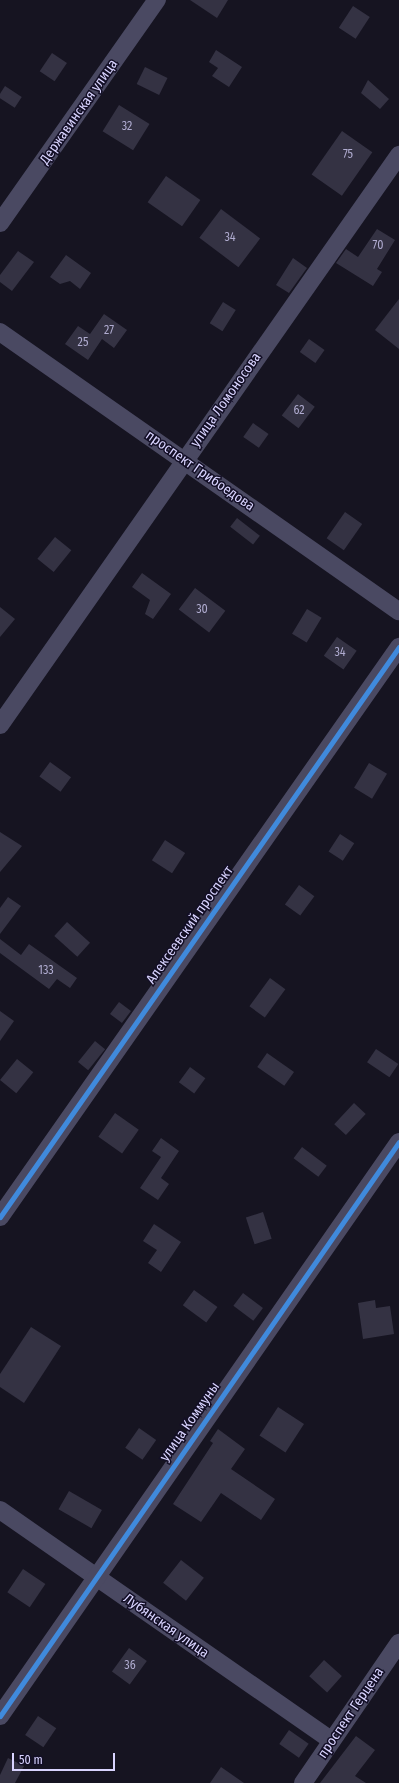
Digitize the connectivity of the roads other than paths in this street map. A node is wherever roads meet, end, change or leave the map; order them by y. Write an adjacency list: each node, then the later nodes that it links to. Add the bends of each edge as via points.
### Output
1 (157, 0): 3 (street, Державинская улица)
2 (399, 155): 5 (street, улица Ломоносова)
3 (0, 223)
4 (0, 332): 5 (street, проспект Грибоедова)
5 (184, 460): 6 (street, проспект Грибоедова); 8 (street, улица Ломоносова)
6 (399, 611)
7 (399, 647): 10 (street, Алексеевский проспект)
8 (0, 725)
9 (399, 1142): 12 (street, улица Коммуны)
10 (0, 1217)
11 (0, 1510): 12 (street, Лубянская улица)
12 (96, 1577): 14 (street, улица Коммуны); 15 (street, Лубянская улица)
13 (399, 1643): 15 (street, проспект Герцена)
14 (0, 1716)
15 (332, 1741): 16 (street, проспект Герцена)
16 (303, 1783)

